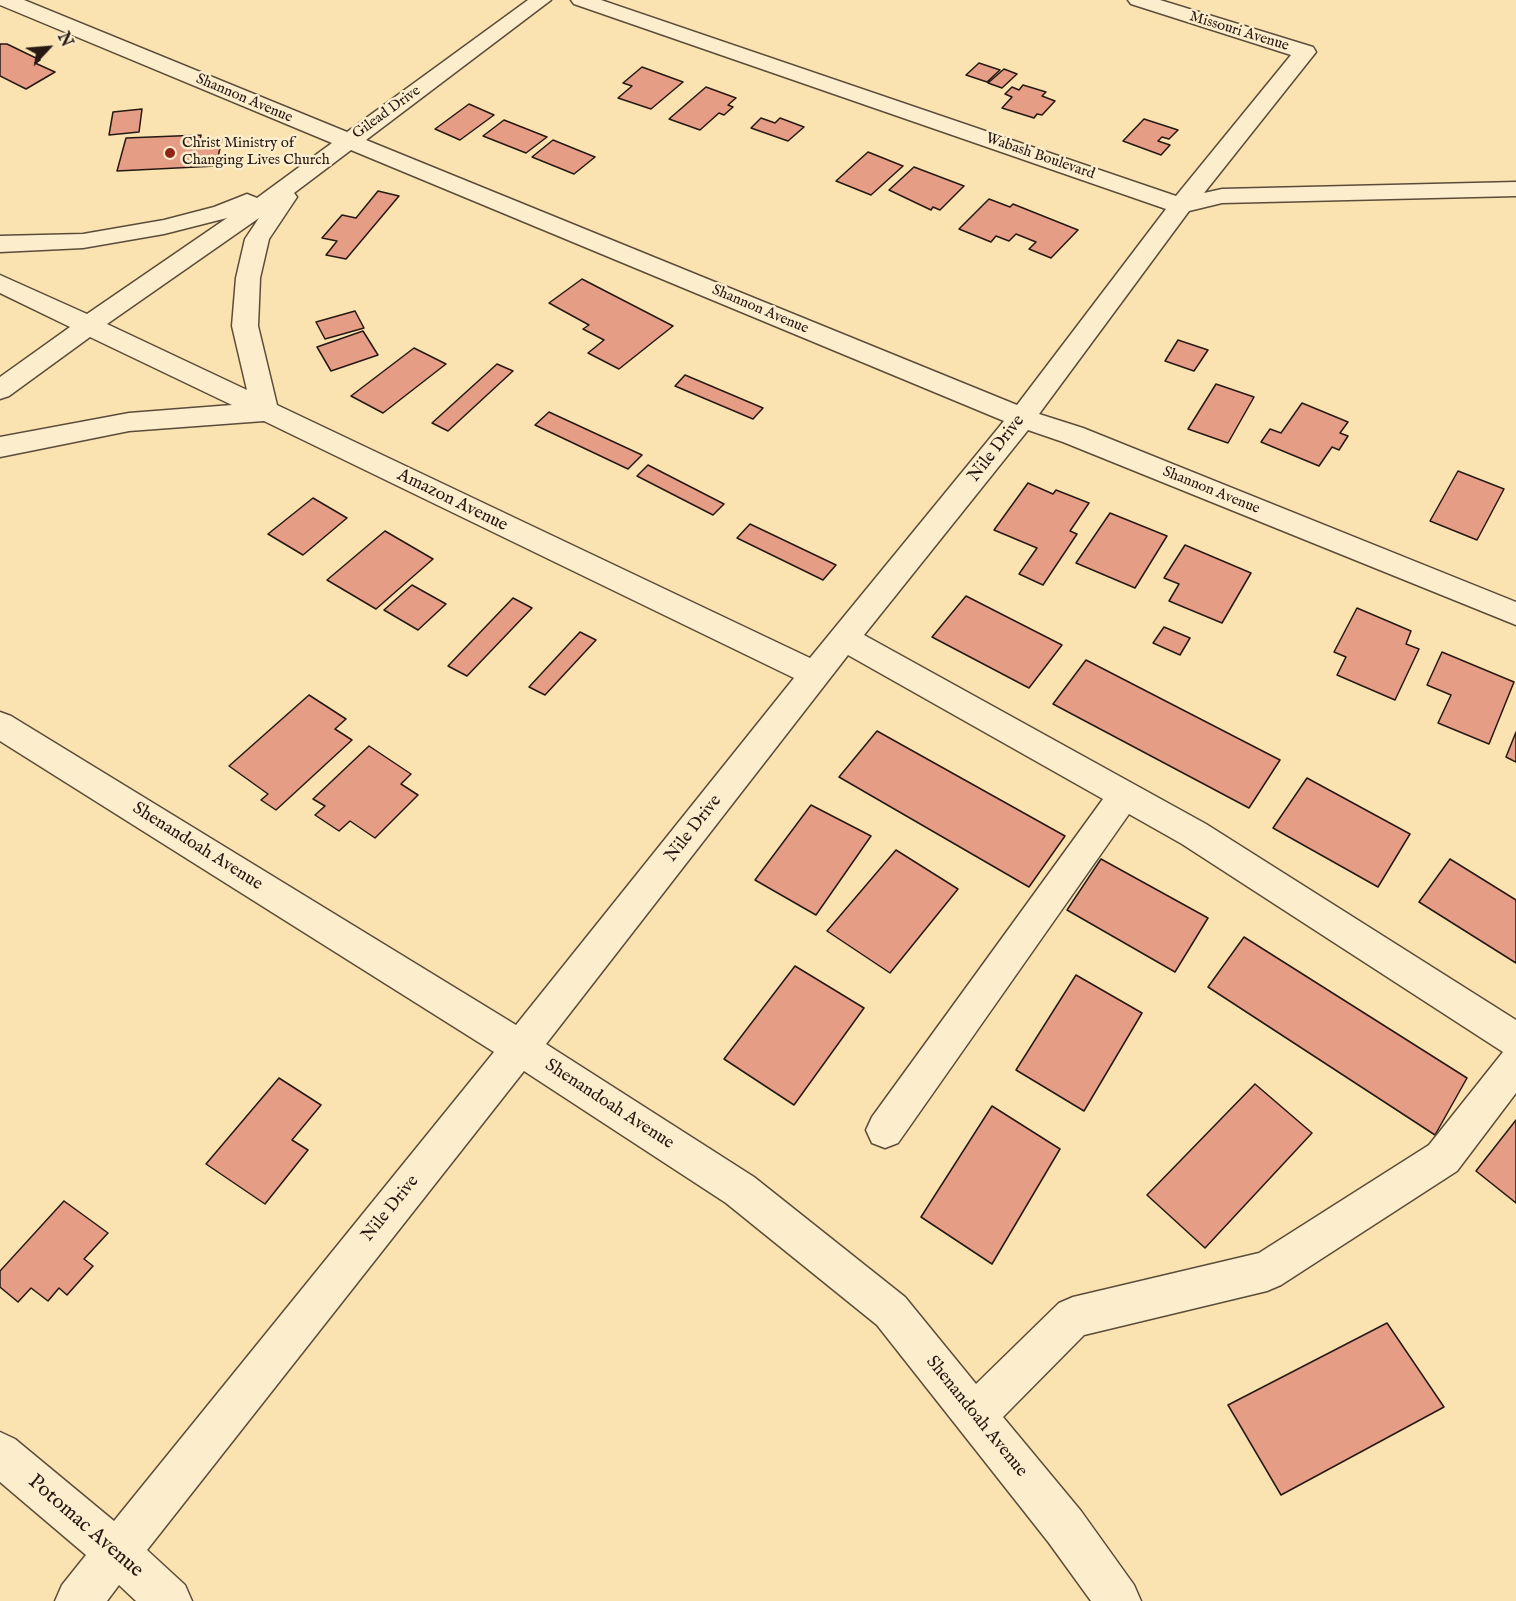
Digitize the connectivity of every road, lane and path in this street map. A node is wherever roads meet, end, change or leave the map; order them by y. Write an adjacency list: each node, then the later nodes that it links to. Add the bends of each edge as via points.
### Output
1 (6, 0): 6 (street, Shannon Avenue)
2 (541, 0): 6 (street, Gilead Drive)
3 (581, 0): 9 (street, Wabash Boulevard)
4 (1138, 0): 5 (street, Missouri Avenue)
5 (1305, 52): 9 (street, Nile Drive)
6 (348, 142): 7 (street, Gilead Drive); 15 (street, Shannon Avenue)
7 (296, 180): 10 (street, via 222,212 164,226 83,241); 12 (street, Gilead Drive); 14 (street, via 257,239 248,278 245,326)
8 (1516, 189): 9 (street, via 1222,196)
9 (1181, 206): 15 (street, Nile Drive)
10 (0, 244)
11 (0, 283): 12 (street, Amazon Avenue)
12 (87, 327): 13 (street); 14 (street, Amazon Avenue)
13 (0, 390)
14 (265, 412): 16 (street, via 129,422); 19 (street, Amazon Avenue)
15 (1022, 418): 17 (street, Shannon Avenue, via 1073,435); 18 (street, Nile Drive)
16 (0, 447)
17 (1516, 614)
18 (844, 638): 19 (street, Nile Drive); 21 (street)
19 (816, 675): 23 (street, Nile Drive)
20 (0, 725): 23 (street, Shenandoah Avenue)
21 (1124, 795): 22 (street, via 1194,834); 25 (street)
22 (1516, 1040)
23 (520, 1048): 26 (street, Shenandoah Avenue, via 740,1190 891,1311); 28 (street, Nile Drive)
24 (1516, 1064): 26 (street, via 1443,1158 1267,1271 1073,1317)
25 (885, 1130)
26 (974, 1416): 31 (street, Shenandoah Avenue, via 1065,1527)
27 (0, 1454): 28 (street, Potomac Avenue)
28 (116, 1552): 29 (street, Nile Drive); 30 (street, Potomac Avenue)
29 (78, 1601)
30 (169, 1601)
31 (1118, 1601)

